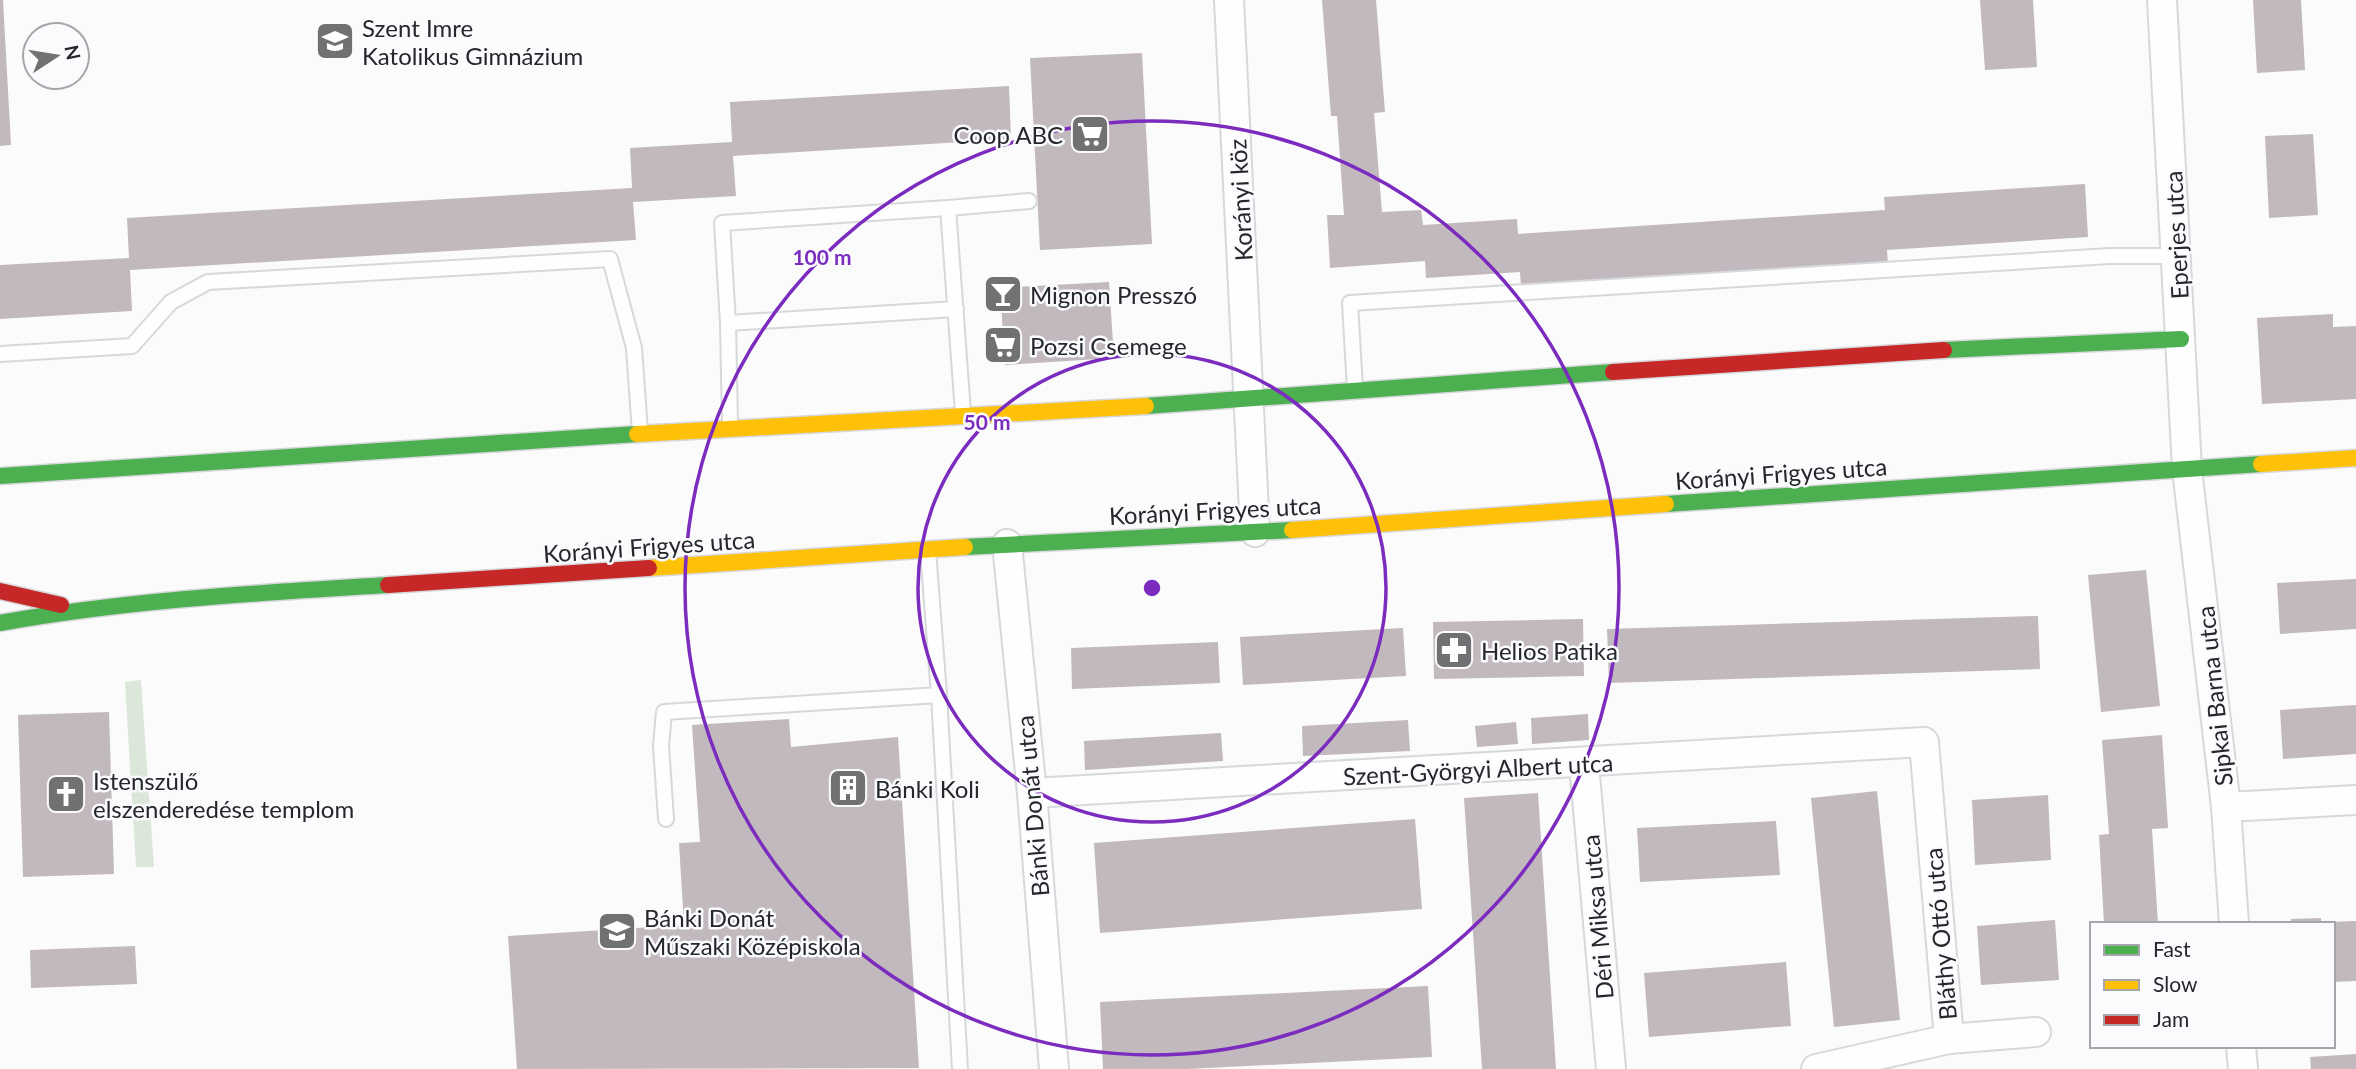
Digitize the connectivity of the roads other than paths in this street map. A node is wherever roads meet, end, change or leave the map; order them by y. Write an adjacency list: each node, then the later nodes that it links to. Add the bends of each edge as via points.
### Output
1 (1229, 0): 11 (street, Korányi köz)
2 (2162, 0): 5 (street, Eperjes utca)
3 (1029, 201): 4 (lane)
4 (948, 208): 6 (lane); 7 (lane, via 722,223)
5 (2178, 256): 8 (street, Eperjes utca); 10 (lane, via 2110,256 1350,303)
6 (956, 309): 7 (lane); 12 (lane)
7 (728, 323): 13 (lane)
8 (2181, 339): 10 (street, via 1843,355); 16 (street, Eperjes utca)
9 (0, 354): 14 (lane, via 132,346 171,302 208,282 610,259 634,348)
10 (1355, 390): 11 (street)
11 (1248, 400): 12 (street); 18 (street, Korányi köz)
12 (963, 418): 13 (street)
13 (730, 428): 14 (street)
14 (640, 434): 17 (street)
15 (2356, 458): 16 (street, Korányi Frigyes utca)
16 (2187, 470): 18 (street, Korányi Frigyes utca); 29 (street, Sipkai Barna utca)
17 (0, 476)
18 (1255, 532): 19 (street, Korányi Frigyes utca)
19 (1007, 544): 20 (street, Korányi Frigyes utca); 27 (street, Bánki Donát utca)
20 (928, 549): 22 (street, Korányi Frigyes utca); 24 (lane)
21 (0, 591): 22 (street, Korányi Frigyes utca)
22 (77, 609): 23 (street, Korányi Frigyes utca)
23 (0, 624)
24 (939, 695): 30 (lane, via 664,712 661,746); 35 (lane)
25 (1924, 743): 26 (street, Szent-Györgyi Albert utca); 33 (street, Bláthy Ottó utca)
26 (1584, 764): 27 (street, Szent-Györgyi Albert utca); 37 (street, Déri Miksa utca)
27 (1032, 793): 36 (street, Bánki Donát utca)
28 (2356, 800): 29 (street)
29 (2226, 807): 31 (street, Sipkai Barna utca)
30 (666, 819)
31 (2234, 922)
32 (2036, 1032): 33 (street, Bláthy Ottó utca)
33 (1949, 1039): 38 (street)
34 (2241, 1048): 39 (street)
35 (960, 1069)
36 (1054, 1069)
37 (1611, 1069)
38 (1816, 1069)
39 (2243, 1069)

